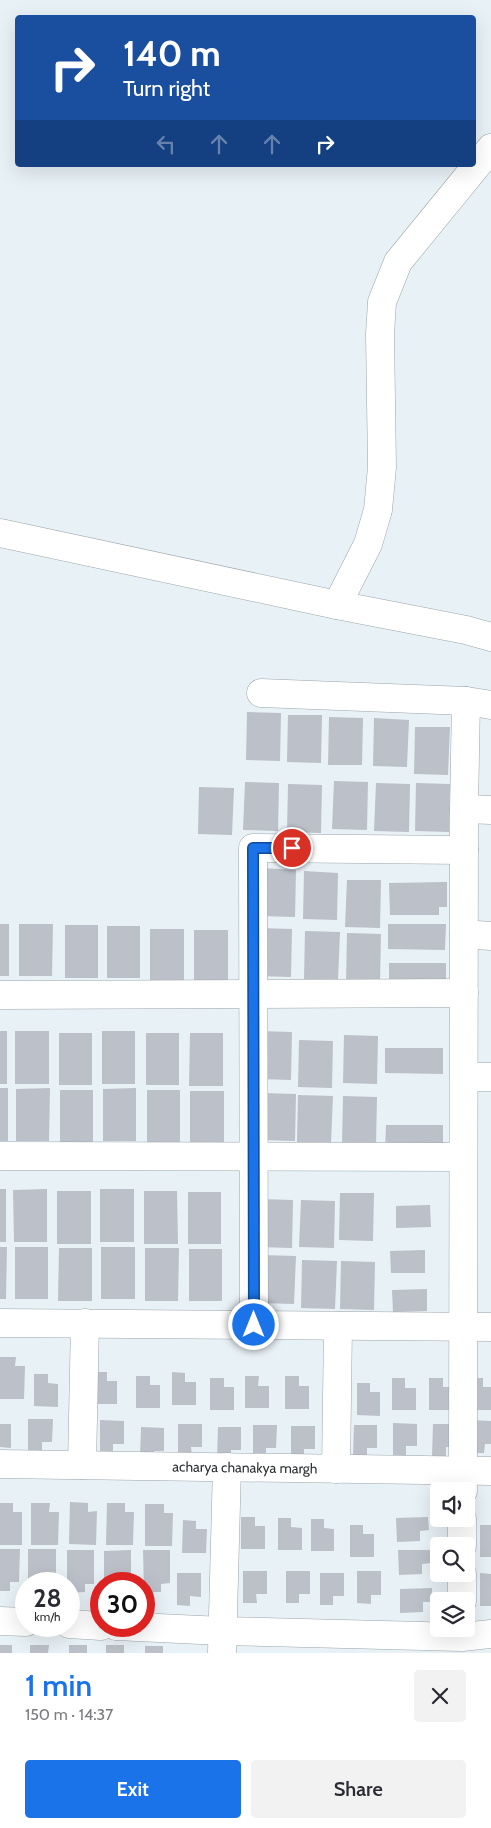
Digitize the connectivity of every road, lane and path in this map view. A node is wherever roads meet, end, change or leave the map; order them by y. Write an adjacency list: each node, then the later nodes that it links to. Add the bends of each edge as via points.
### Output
1 (491, 148): 2 (street)
2 (476, 166)
3 (476, 167): 5 (street, via 398,262 382,302 382,467 378,510 368,544)
4 (0, 533): 5 (street)
5 (337, 605): 6 (street)
6 (491, 637)
7 (262, 693): 8 (street)
8 (479, 703): 9 (street)
9 (464, 809): 10 (street); 11 (street)
10 (491, 810)
11 (464, 850): 12 (street); 15 (street, via 253,848)
12 (464, 934): 13 (street); 14 (street)
13 (491, 936)
14 (464, 993): 15 (street); 17 (street)
15 (254, 994): 16 (street); 20 (street)
16 (0, 995)
17 (464, 1077): 18 (street); 21 (street)
18 (491, 1078)
19 (0, 1156): 20 (street)
20 (254, 1157): 21 (street); 24 (street)
21 (463, 1157): 26 (street)
22 (0, 1323): 23 (street)
23 (85, 1323): 24 (street); 29 (street)
24 (254, 1325): 25 (street)
25 (338, 1326): 26 (street); 31 (street)
26 (463, 1327): 27 (street); 33 (street)
27 (491, 1327)
28 (0, 1464): 29 (street, acharya chanakya margh)
29 (82, 1465): 30 (street, acharya chanakya margh)
30 (227, 1467): 31 (street, acharya chanakya margh); 39 (street)
31 (336, 1469): 33 (street, acharya chanakya margh)
32 (491, 1471): 33 (street, acharya chanakya margh)
33 (463, 1481)
34 (0, 1621): 35 (street)
35 (15, 1622)
36 (155, 1632): 39 (street)
37 (491, 1634): 38 (street)
38 (461, 1639): 39 (street)
39 (222, 1642)

